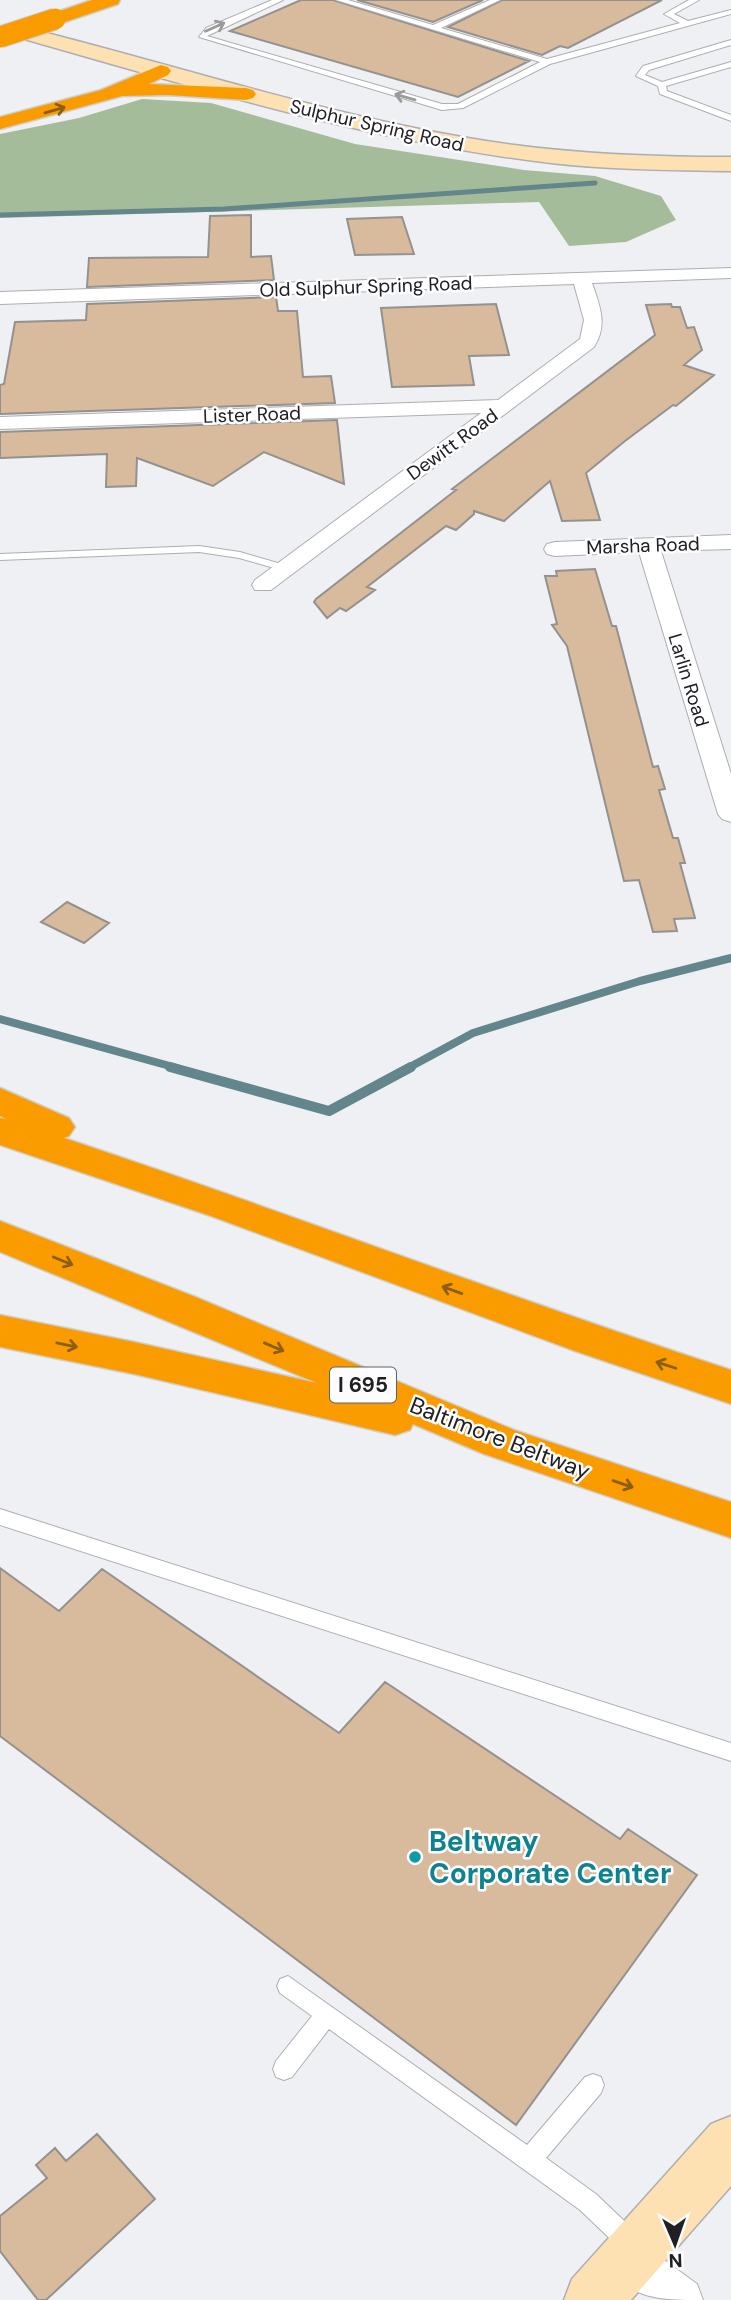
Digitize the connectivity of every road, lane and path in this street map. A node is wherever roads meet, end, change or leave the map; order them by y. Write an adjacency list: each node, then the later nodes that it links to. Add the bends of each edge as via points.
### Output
1 (82, 0): 8 (highway)
2 (111, 0): 8 (highway)
3 (279, 0): 15 (lane, one-way to 3, via 460,106 432,105 203,37 209,30)
4 (340, 0): 11 (lane)
5 (496, 0): 11 (lane)
6 (695, 0): 9 (lane, via 668,14)
7 (731, 12): 9 (lane)
8 (46, 17): 10 (highway); 13 (highway, bridge)
9 (688, 24): 15 (lane)
10 (0, 27)
11 (434, 28): 15 (lane)
12 (31, 35): 17 (main road, Sulphur Spring Road)
13 (0, 37)
14 (731, 43): 18 (lane, via 646,68 640,76)
15 (547, 62)
16 (731, 65): 18 (lane)
17 (161, 71): 19 (highway); 20 (main road, Sulphur Spring Road)
18 (662, 85): 21 (lane, via 663,92)
19 (108, 94): 20 (highway, via 168,89); 22 (highway, one-way to 19)
20 (246, 94): 23 (main road, Sulphur Spring Road, via 353,123 475,147 584,160)
21 (731, 118)
22 (0, 123)
23 (721, 164): 24 (main road, via 717,182)
24 (728, 181)
25 (731, 273): 26 (street, Old Sulphur Spring Road)
26 (582, 279): 27 (street, Old Sulphur Spring Road); 28 (street, Dewitt Road, via 594,323 592,337)
27 (0, 298)
28 (504, 406): 29 (street, Lister Road); 34 (street, Dewitt Road)
29 (0, 422)
30 (731, 542): 31 (street, Marsha Road)
31 (648, 545): 32 (street, Marsha Road); 36 (street, Larlin Road)
32 (555, 549)
33 (0, 557): 34 (lane, via 199,549)
34 (285, 567): 35 (street, Dewitt Road)
35 (263, 585)
36 (731, 814)
37 (0, 1101): 39 (highway)
38 (0, 1131): 39 (highway)
39 (226, 1206): 42 (highway, one-way to 39)
40 (0, 1236): 43 (highway, Baltimore Beltway / I 695, one-way to 43)
41 (0, 1331): 43 (highway, one-way to 43)
42 (731, 1387)
43 (499, 1442): 45 (highway, Baltimore Beltway / I 695, one-way to 45)
44 (0, 1517): 46 (lane)
45 (731, 1520)
46 (731, 1752)
47 (288, 1986): 48 (lane)
48 (327, 2014): 49 (lane); 52 (lane)
49 (284, 2069)
50 (593, 2085): 52 (lane)
51 (731, 2144): 53 (main road)
52 (529, 2160): 53 (lane, via 588,2202)
53 (620, 2271): 54 (street)
54 (681, 2300)

